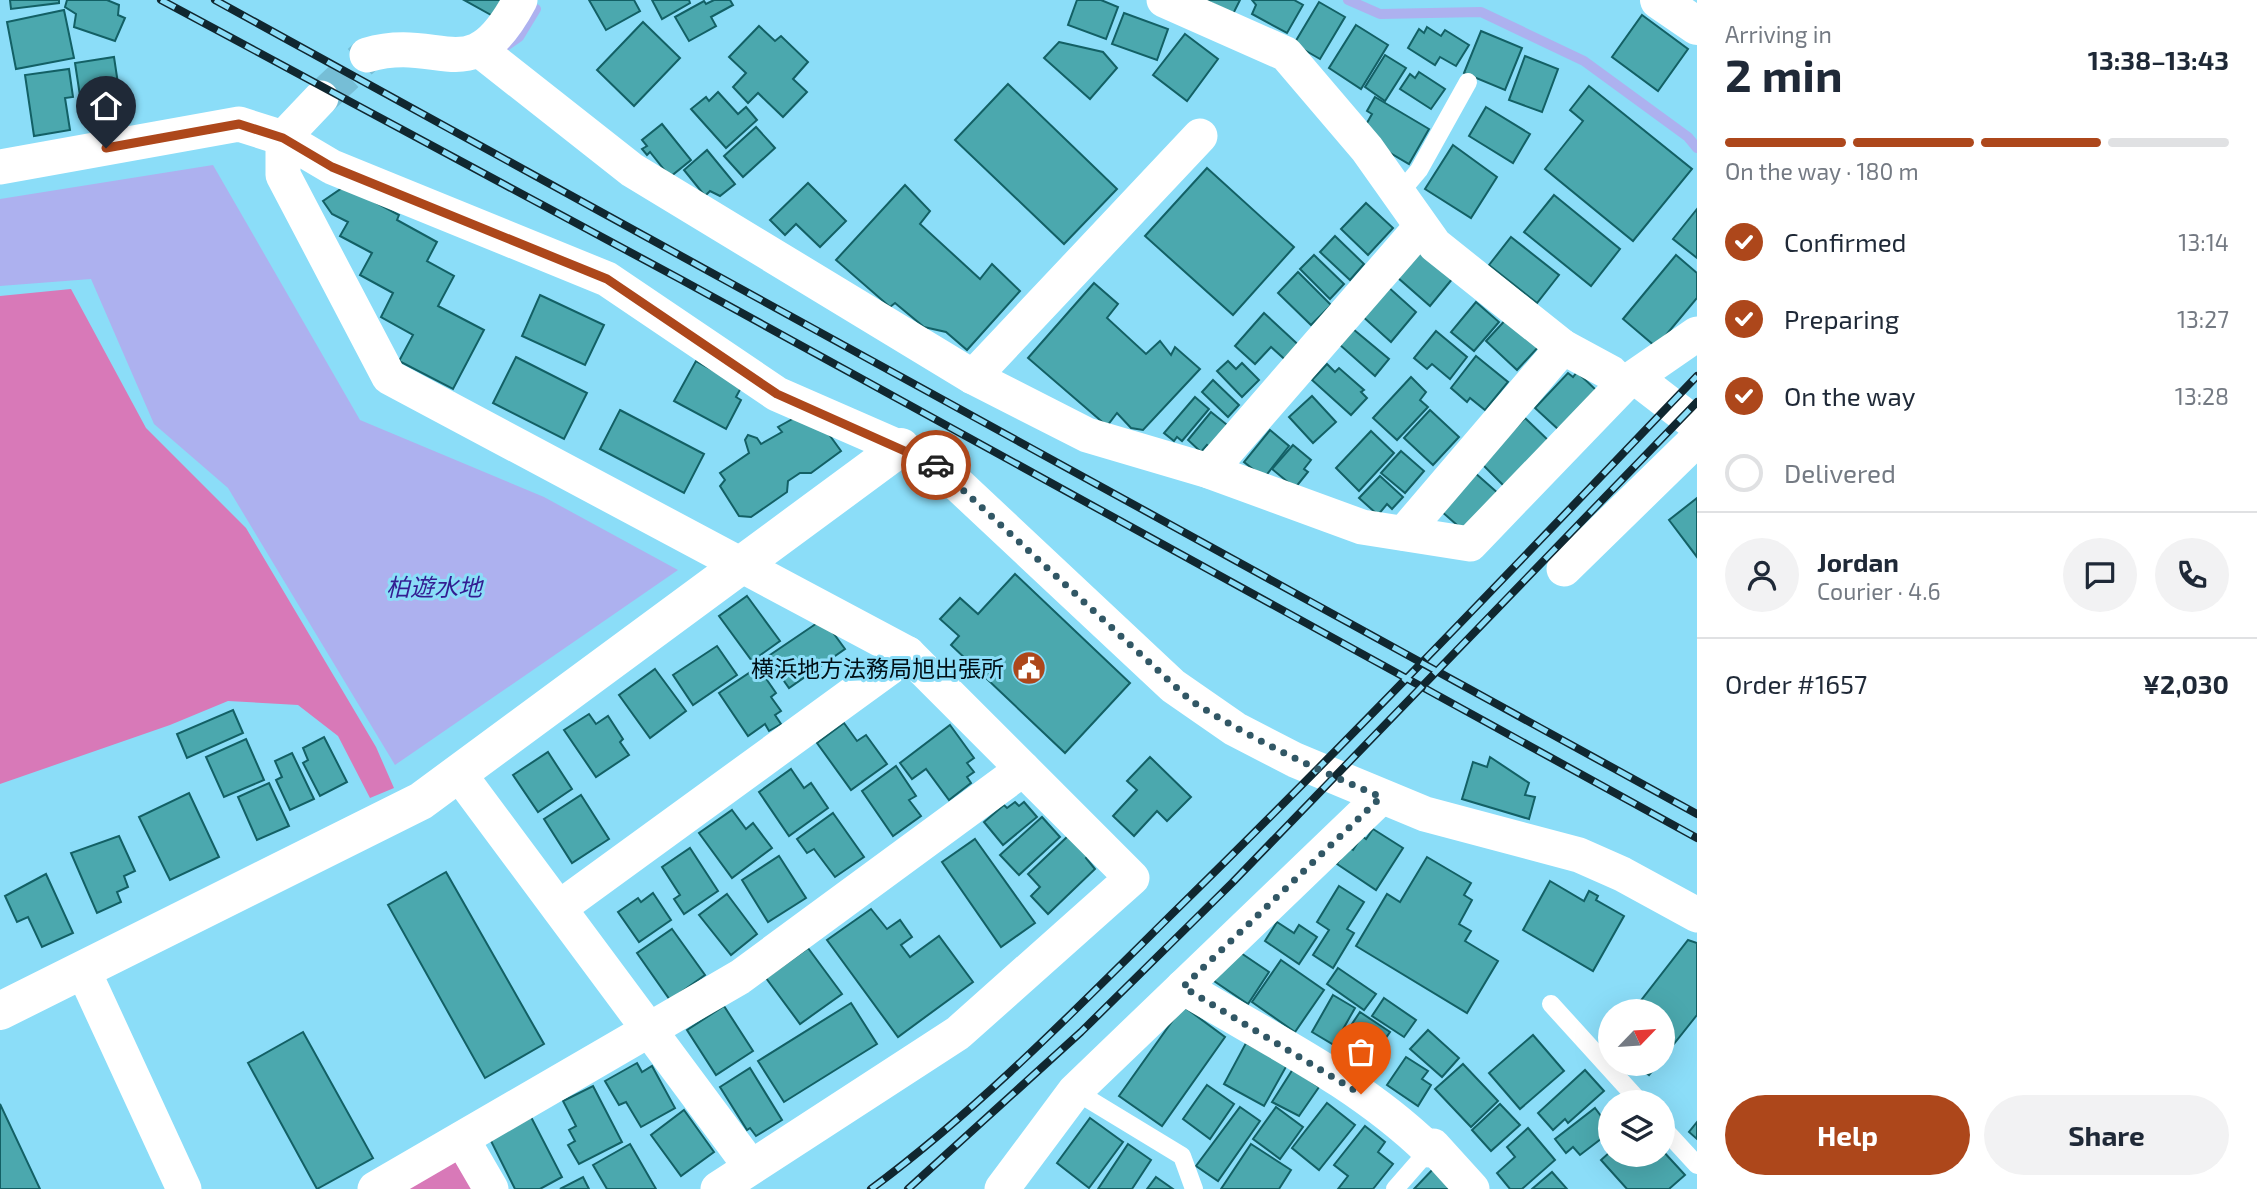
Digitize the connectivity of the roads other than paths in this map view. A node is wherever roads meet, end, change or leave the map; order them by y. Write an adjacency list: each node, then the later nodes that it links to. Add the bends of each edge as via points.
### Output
1 (520, 0): 5 (street, via 504,30)
2 (1164, 0): 12 (street, via 1286,54 1367,149)
3 (1659, 0): 4 (street)
4 (1697, 26)
5 (481, 51): 6 (street, via 456,55 389,48); 16 (street, via 632,170)
6 (367, 55)
7 (1468, 82): 12 (lane, via 1419,170)
8 (321, 98): 10 (street)
9 (1200, 136): 16 (street)
10 (283, 138): 11 (street, via 239,124); 20 (street, via 332,167 607,279 777,394); 23 (street, via 283,175 389,377)
11 (0, 167)
12 (1398, 195): 13 (street)
13 (1421, 227): 15 (street); 21 (street)
14 (1697, 334): 17 (street)
15 (1563, 347): 17 (street); 22 (street)
16 (973, 377): 21 (street, via 1087,436)
17 (1629, 381): 18 (street); 22 (street, via 1470,544)
18 (1697, 425)
19 (1697, 439): 24 (street)
20 (901, 447): 23 (street); 28 (street, via 935,464 1190,700 1295,760)
21 (1209, 471): 22 (street, via 1362,527)
22 (1404, 533)
23 (744, 565): 25 (street); 27 (street)
24 (1564, 569)
25 (908, 654): 26 (street); 29 (street)
26 (1023, 769): 35 (street, via 740,977); 42 (street, via 1132,878 958,1033)
27 (459, 774): 29 (street); 31 (street, via 421,802)
28 (1368, 791): 30 (street, via 1426,814 1579,855); 32 (street)
29 (559, 908): 35 (street)
30 (1697, 915)
31 (83, 970): 34 (street); 43 (street)
32 (1183, 987): 37 (street); 40 (street, via 1396,1118)
33 (1551, 1004): 36 (lane)
34 (0, 1011)
35 (648, 1028): 38 (street); 42 (street)
36 (1629, 1090)
37 (1075, 1091): 47 (street); 48 (lane, via 1182,1156)
38 (462, 1139): 44 (street); 45 (street)
39 (1675, 1141): 41 (lane)
40 (1429, 1150): 49 (lane); 50 (street, via 1433,1146)
41 (1697, 1165)
42 (751, 1167): 46 (street)
43 (184, 1189)
44 (375, 1189)
45 (491, 1189)
46 (718, 1189)
47 (1002, 1189)
48 (1195, 1189)
49 (1395, 1189)
50 (1472, 1189)

